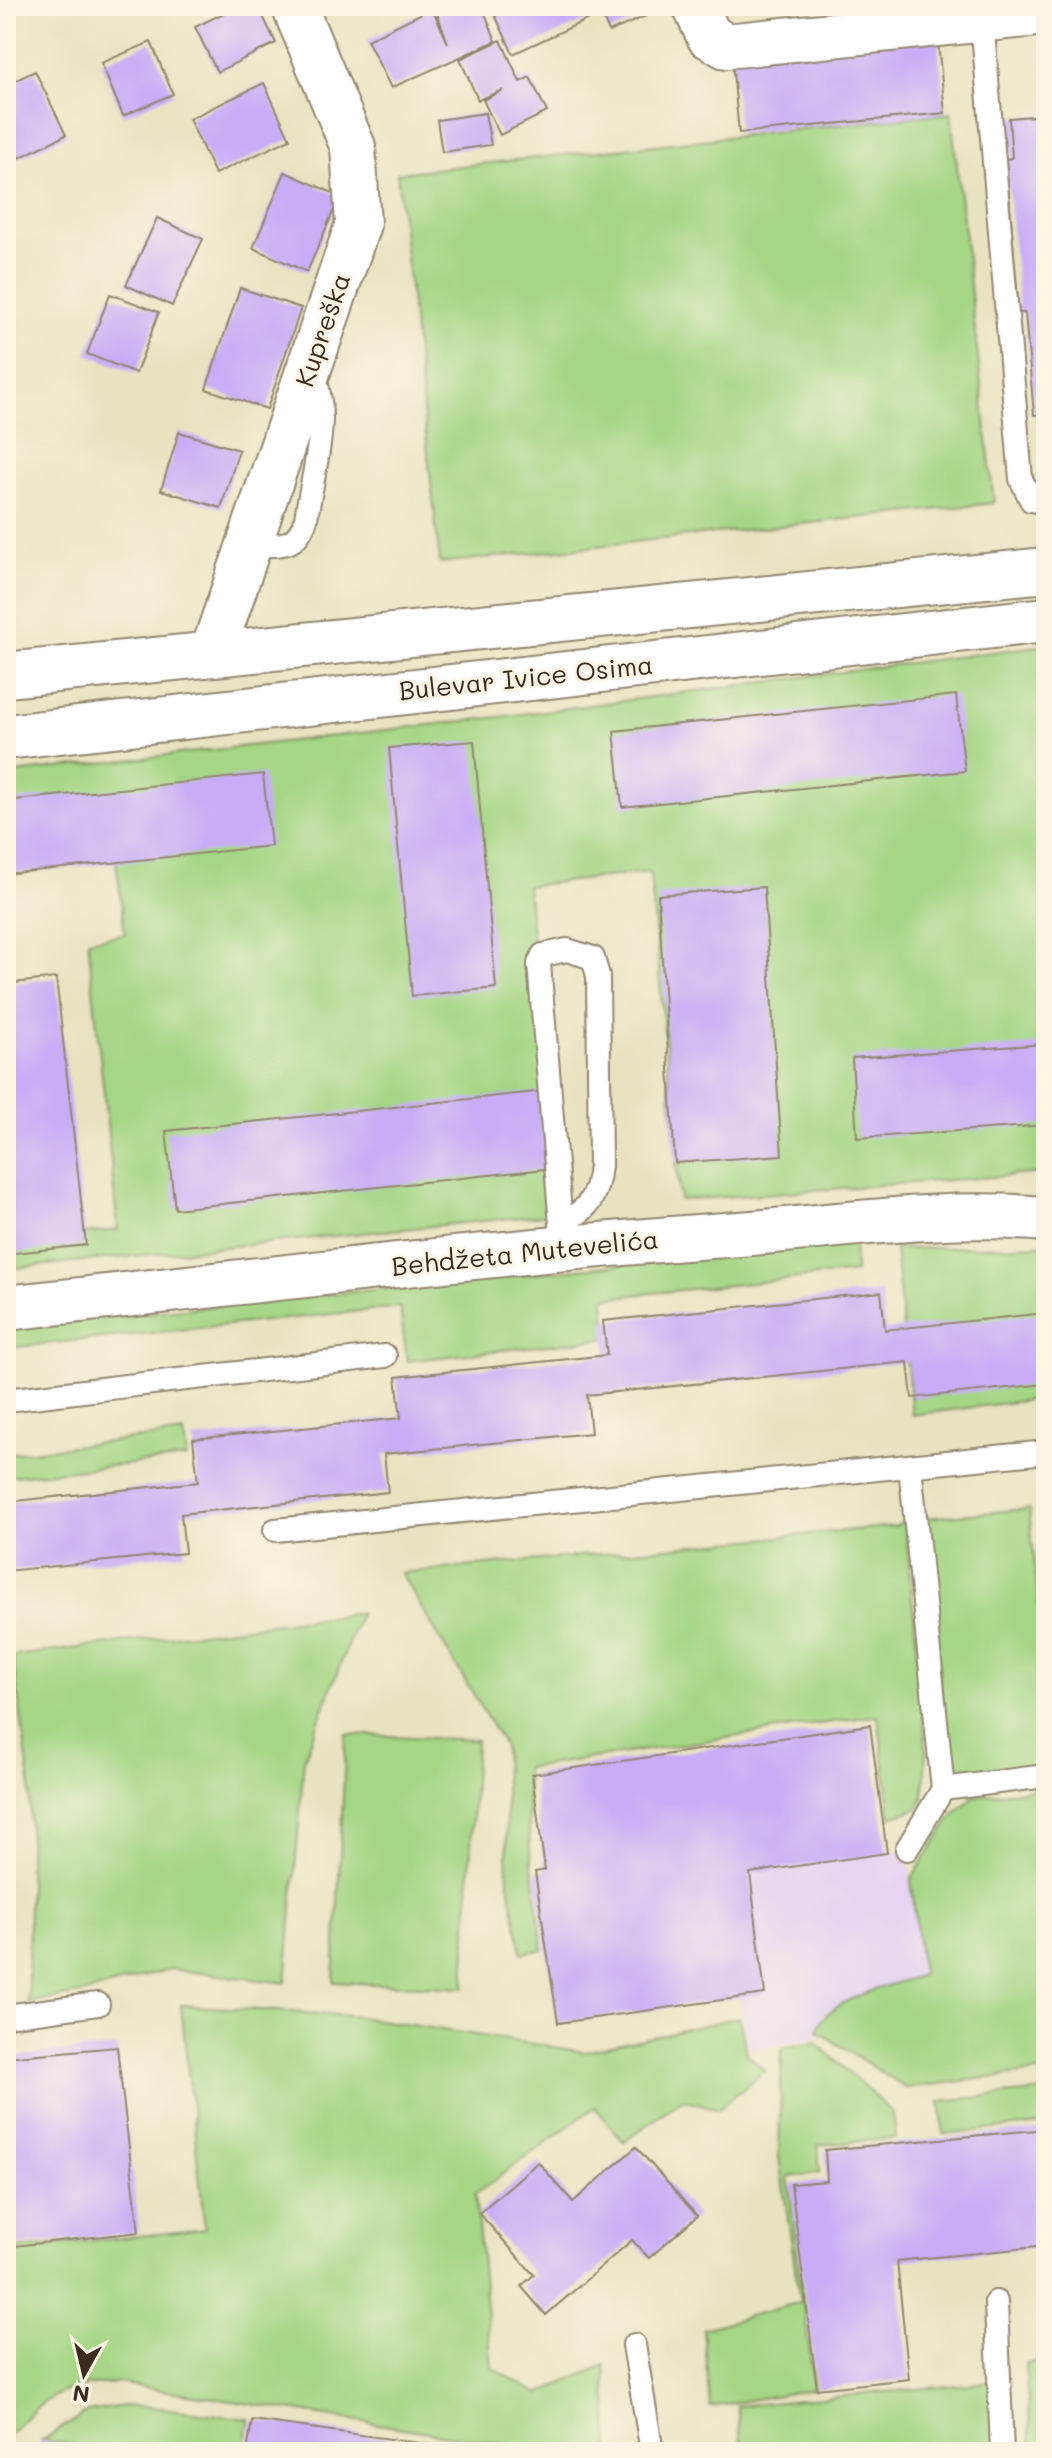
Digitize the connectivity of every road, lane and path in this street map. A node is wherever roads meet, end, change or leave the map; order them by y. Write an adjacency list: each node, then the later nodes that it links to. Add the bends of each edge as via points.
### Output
1 (294, 6): 8 (street, Kupreška, via 353,147 358,224)
2 (695, 6): 4 (street, via 709,36 726,46)
3 (1046, 13): 4 (street)
4 (982, 20): 5 (lane, via 1021,479 1031,500)
5 (1046, 502)
6 (1046, 570): 8 (street)
7 (1046, 620): 10 (street, Bulevar Ivice Osima)
8 (212, 654): 9 (street)
9 (6, 675)
10 (6, 737)
11 (1046, 1219): 12 (street, Behdžeta Mutevelića, via 885,1220)
12 (562, 1235): 12 (lane, via 539,964 543,955 567,950 593,958 598,976 600,1166 590,1204); 13 (street, Behdžeta Mutevelića)
13 (6, 1308)
14 (385, 1356): 15 (lane)
15 (6, 1400)
16 (1046, 1452): 17 (lane)
17 (910, 1466): 18 (lane); 20 (lane)
18 (275, 1530)
19 (1046, 1776): 20 (lane)
20 (943, 1789): 21 (lane)
21 (907, 1849)
22 (98, 2004): 23 (lane)
23 (6, 2016)
24 (996, 2302): 27 (lane)
25 (634, 2345): 26 (lane)
26 (652, 2452)
27 (1002, 2452)

